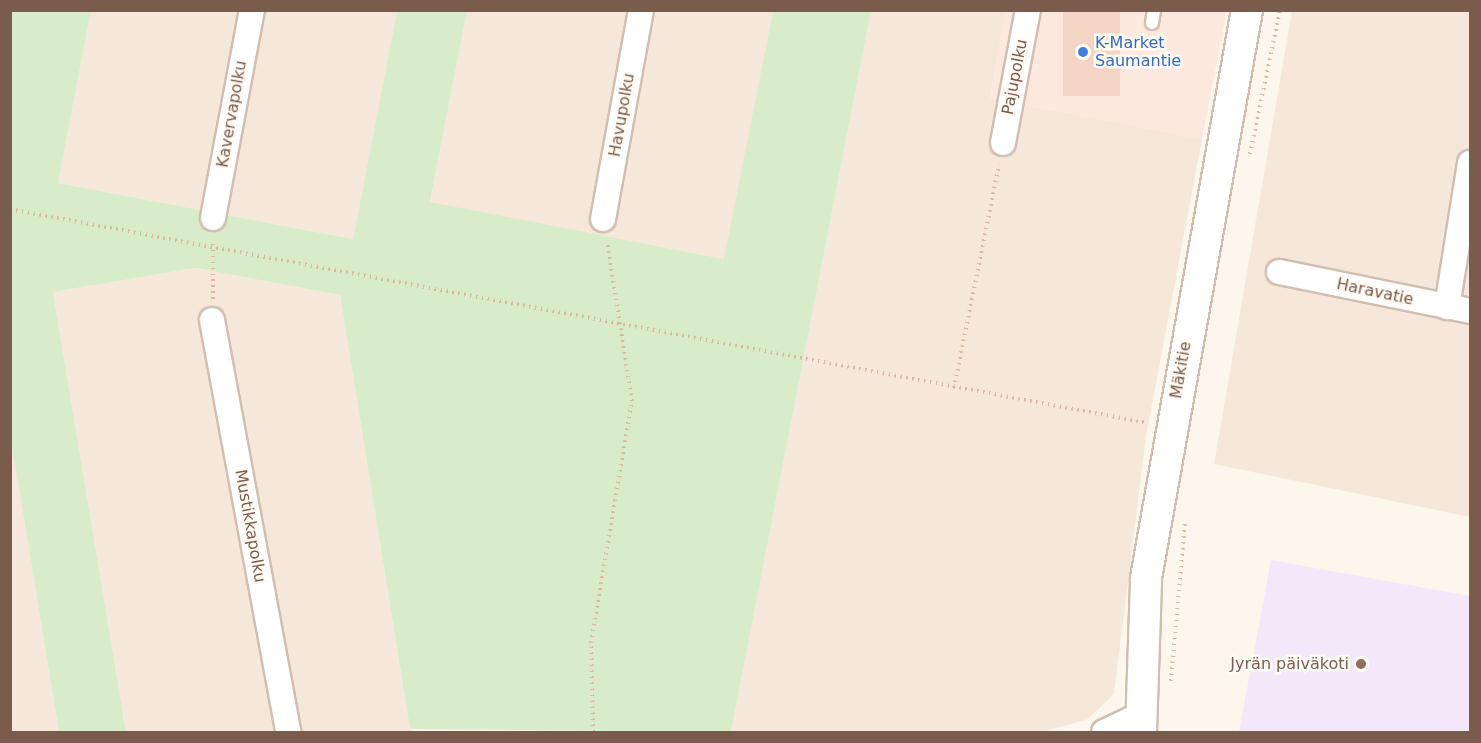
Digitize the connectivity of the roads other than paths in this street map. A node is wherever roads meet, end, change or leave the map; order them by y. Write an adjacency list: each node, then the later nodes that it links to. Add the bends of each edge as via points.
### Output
1 (252, 10): 7 (street, Kavervapolku)
2 (641, 10): 8 (street, Havupolku)
3 (1028, 10): 5 (street, Pajupolku)
4 (1247, 10): 12 (street, Mäkitie, via 1146,578)
5 (1003, 143)
6 (1470, 164): 10 (street)
7 (213, 218)
8 (603, 219)
9 (1279, 272): 10 (street, Haravatie)
10 (1459, 309)
11 (212, 320): 13 (street, Mustikkapolku)
12 (1141, 723): 14 (street)
13 (288, 732)
14 (1104, 732)

